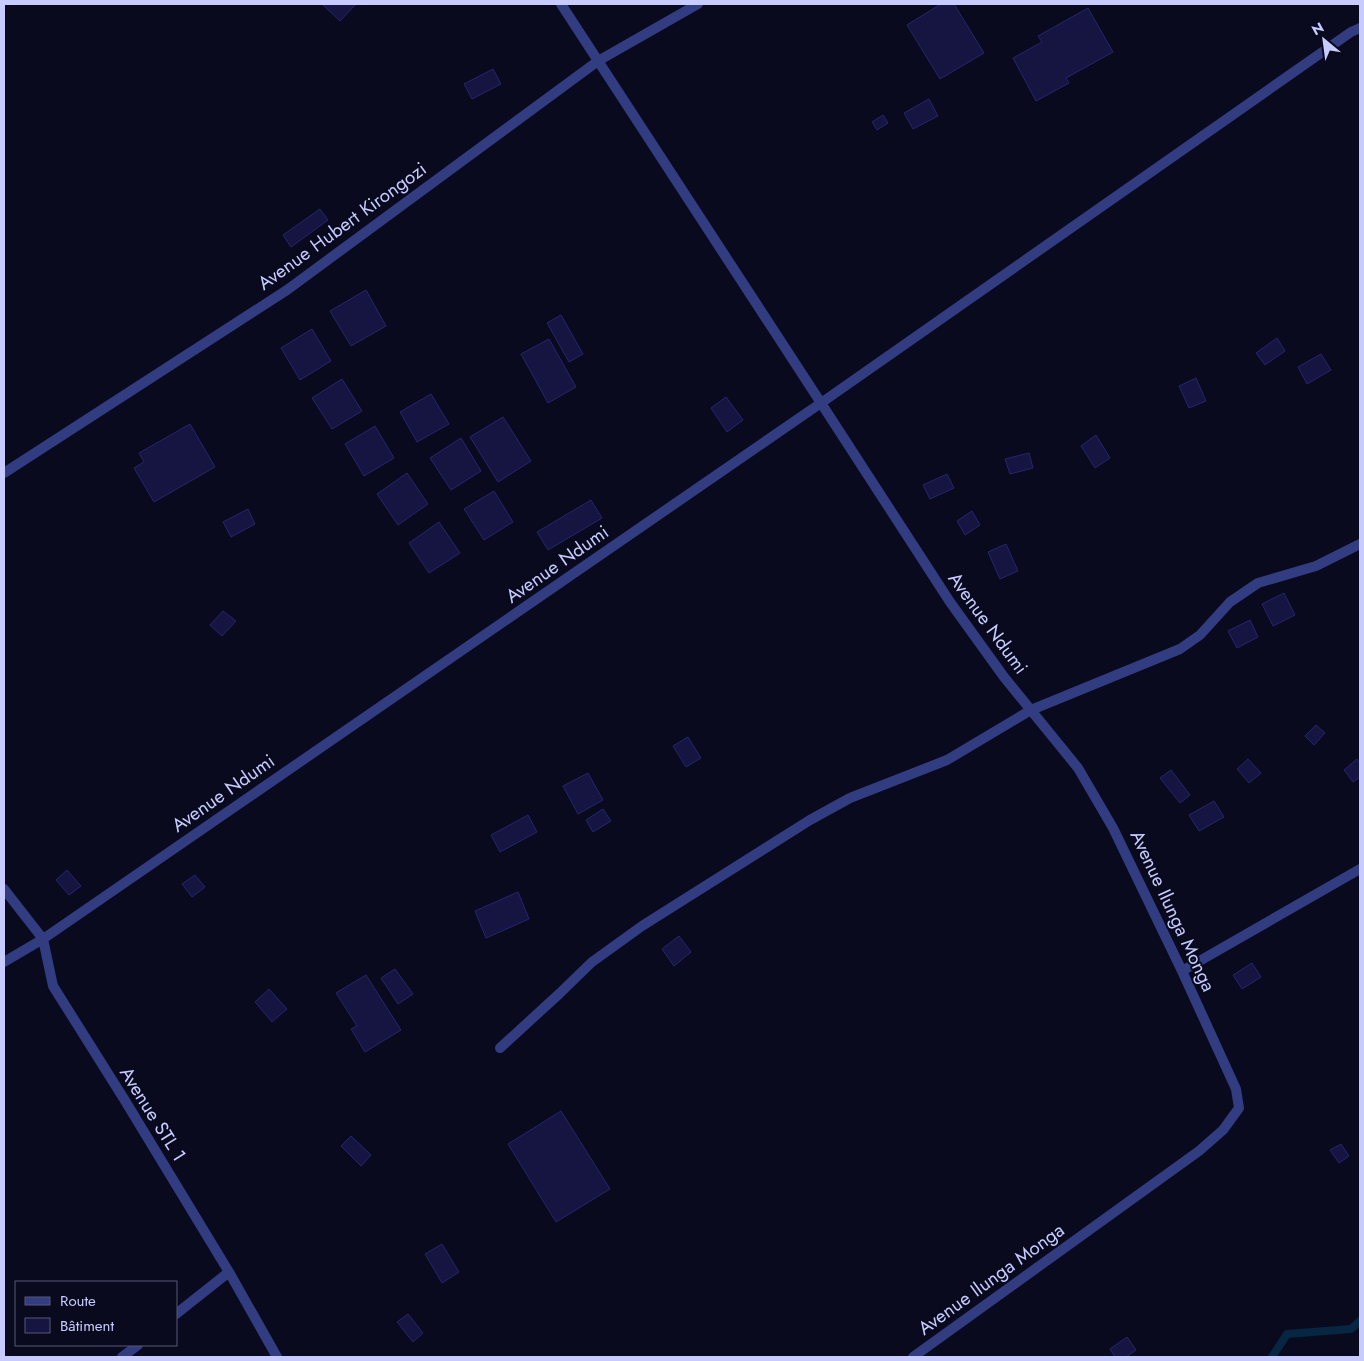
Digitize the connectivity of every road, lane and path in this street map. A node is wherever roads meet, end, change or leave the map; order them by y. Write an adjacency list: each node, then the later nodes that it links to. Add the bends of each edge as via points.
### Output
1 (561, 4): 4 (street)
2 (698, 4): 4 (street, Avenue Hubert Kirongozi)
3 (1360, 28): 5 (street)
4 (598, 61): 5 (street); 6 (street, Avenue Hubert Kirongozi, via 286,290)
5 (821, 403): 8 (street, Avenue Ndumi, via 950,602); 11 (street, Avenue Ndumi)
6 (4, 473)
7 (1360, 544): 8 (street, via 1316,566 1258,583 1230,602 1200,635 1180,649)
8 (1031, 710): 13 (street, Avenue Ilunga Monga, via 1078,768 1113,828); 14 (street, via 947,760 850,798 810,820 642,926 592,962)
9 (1360, 869): 13 (street)
10 (4, 889): 11 (street, Avenue STL 1)
11 (43, 938): 12 (street, Avenue Ndumi); 15 (street, Avenue STL 1, via 53,986)
12 (4, 962)
13 (1182, 971): 20 (street, Avenue Ilunga Monga, via 1236,1089 1239,1108 1223,1130 1200,1151)
14 (500, 1048)
15 (229, 1272): 16 (street); 19 (street, Avenue STL 1)
16 (178, 1312)
17 (137, 1346): 18 (street)
18 (122, 1357)
19 (277, 1357)
20 (913, 1357)

